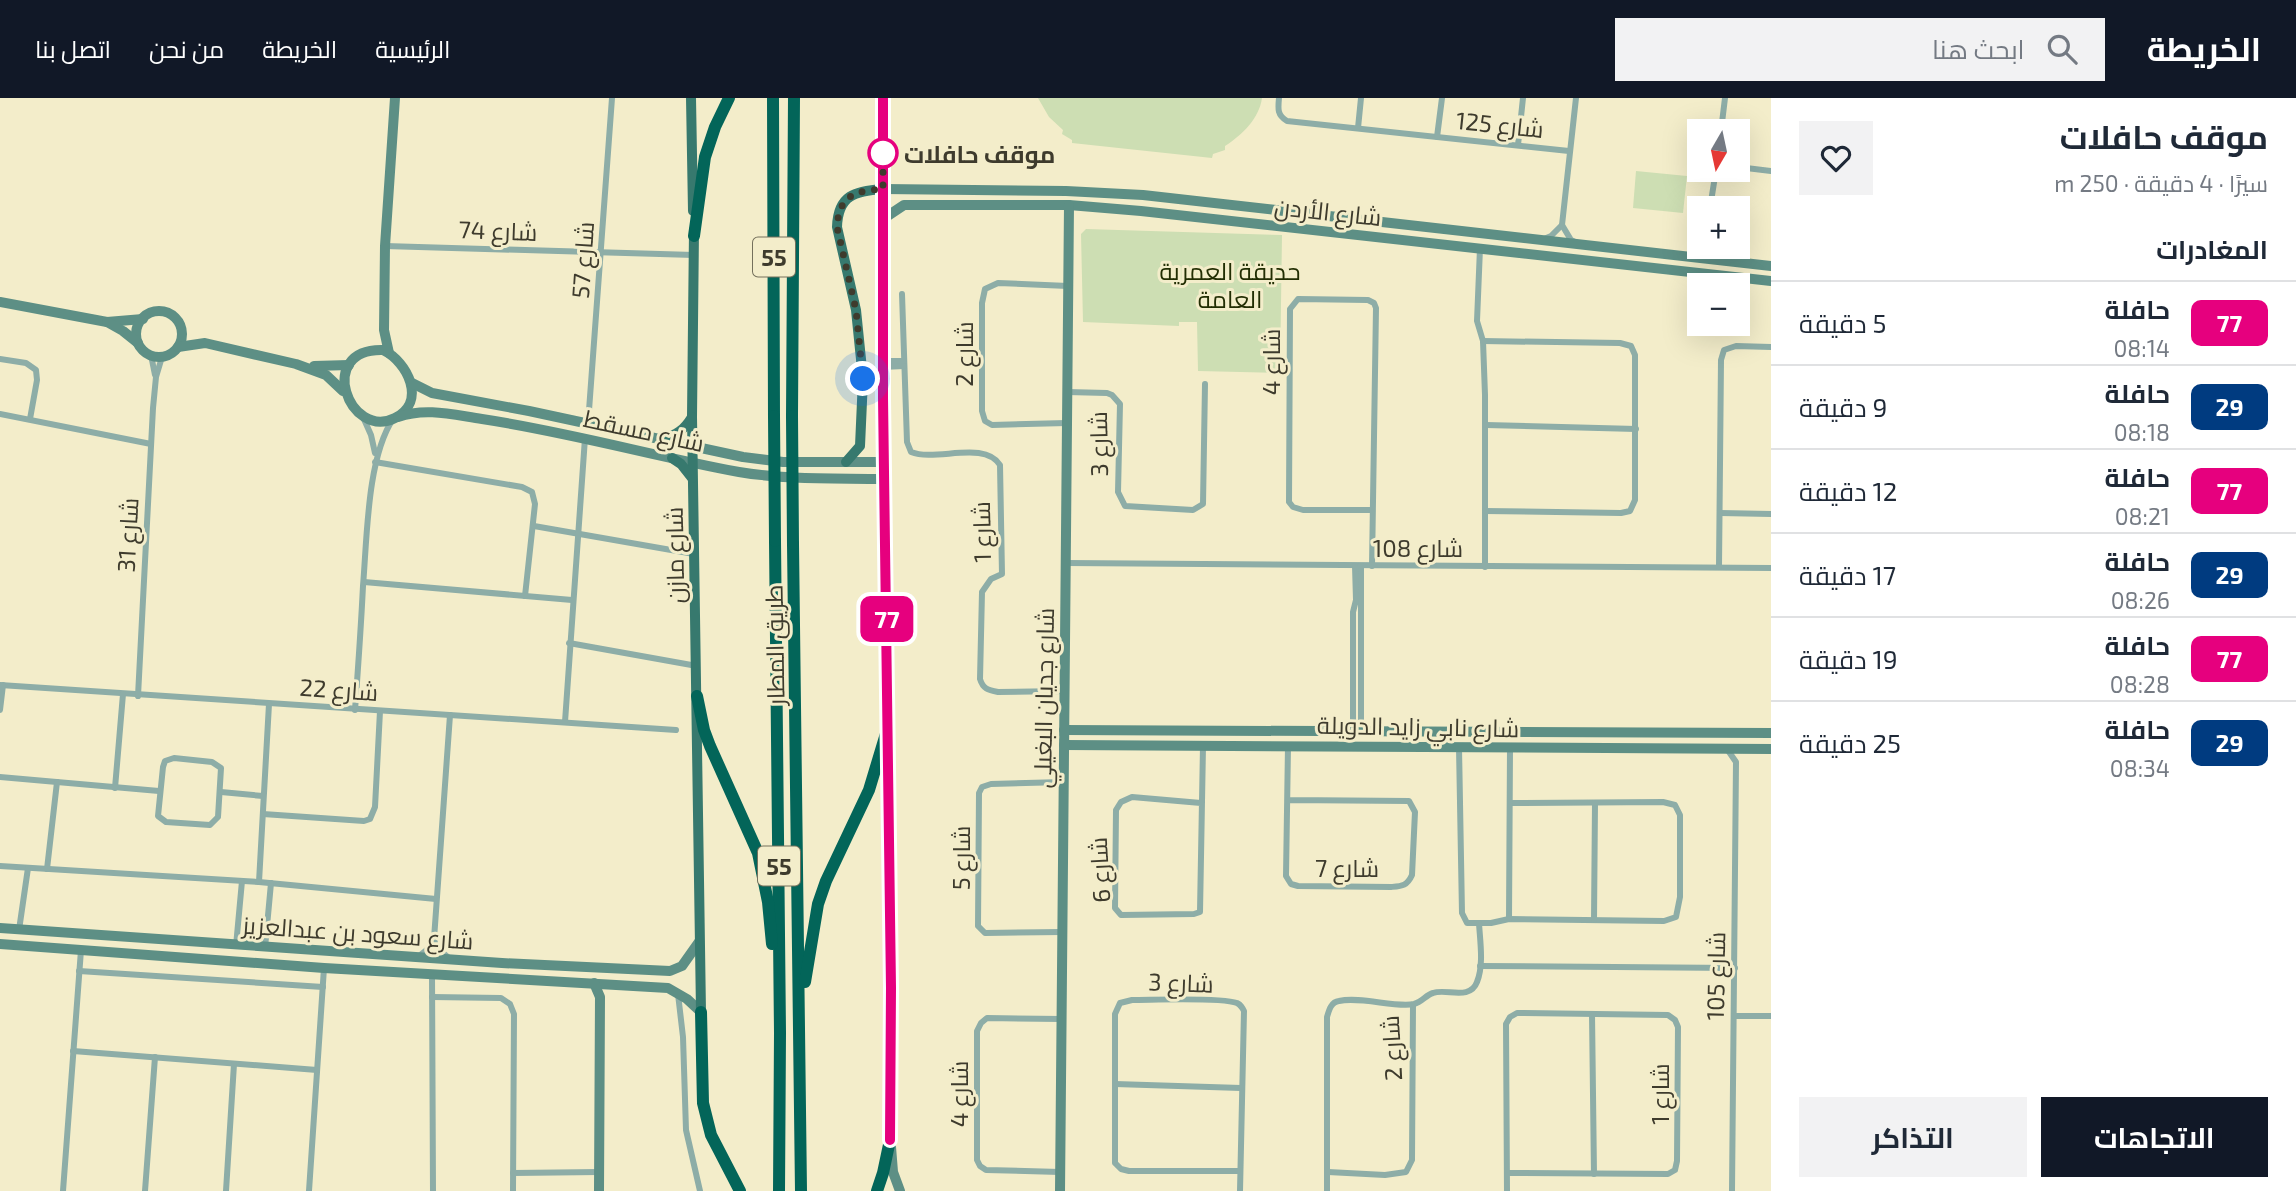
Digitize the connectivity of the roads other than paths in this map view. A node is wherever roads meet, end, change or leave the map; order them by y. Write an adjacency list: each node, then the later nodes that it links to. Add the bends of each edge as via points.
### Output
1 (395, 98): 34 (street)
2 (612, 98): 36 (street, شارع 57)
3 (691, 98): 31 (main road, شارع مازن)
4 (729, 98): 31 (highway, via 705,157)
5 (773, 98): 204 (highway, طريق المطار / 55, bridge)
6 (794, 98): 198 (highway, طريق المطار / 55, bridge, via 792,416)
7 (883, 98): 21 (main road)
8 (1279, 98): 15 (street, شارع 125, via 1278,111 1287,121)
9 (1361, 98): 15 (street)
10 (1442, 98): 16 (street)
11 (1523, 98): 17 (street)
12 (1576, 98): 18 (street)
13 (1725, 98): 14 (street)
14 (1722, 119)
15 (1357, 128): 16 (street, شارع 125)
16 (1437, 137): 17 (street, شارع 125)
17 (1518, 145): 18 (street, شارع 125)
18 (1569, 151): 29 (street)
19 (1750, 168): 20 (street)
20 (1771, 171)
21 (883, 189): 22 (street, شارع الأردن); 28 (main road); 86 (main road, via 848,197 838,215 863,379 860,446)
22 (1000, 190): 23 (street, شارع الأردن); 24 (street, via 996,196)
23 (1143, 195): 26 (street, via 1146,204); 27 (street, شارع الأردن)
24 (1001, 205): 25 (street, شارع الأردن); 28 (street, شارع الأردن, via 904,205)
25 (1069, 205): 26 (street, شارع الأردن); 42 (street, شارع جديان البغيلي)
26 (1141, 211): 30 (street, شارع الأردن)
27 (1322, 216): 30 (street, via 1315,225); 32 (street, شارع الأردن)
28 (883, 219): 59 (main road)
29 (1562, 225): 32 (street); 33 (street)
30 (1321, 232): 35 (street, شارع الأردن)
31 (694, 236): 37 (main road, شارع مازن)
32 (1543, 240): 33 (street, شارع الأردن)
33 (1579, 244): 38 (street, شارع الأردن)
34 (385, 246): 36 (street, شارع 74); 48 (street)
35 (1480, 248): 41 (street, شارع الأردن); 49 (street, via 1477,321)
36 (602, 252): 37 (street, شارع 74); 74 (street, شارع 57)
37 (694, 255): 70 (main road, شارع مازن)
38 (1687, 256)
39 (1712, 259): 40 (street, شارع الأردن)
40 (1771, 266)
41 (1771, 281)
42 (1068, 286): 65 (street, شارع جديان البغيلي); 73 (street, شارع 2, via 998,283 985,289 982,303 985,421 992,425)
43 (902, 294): 60 (street, شارع 1)
44 (0, 302): 46 (street)
45 (143, 319): 46 (street); 47 (street, via 165,312); 50 (street, via 137,331)
46 (107, 322): 50 (street)
47 (180, 325): 51 (street); 52 (street)
48 (383, 330): 54 (street); 55 (street)
49 (1483, 341): 76 (street); 77 (street, via 1631,346)
50 (139, 343): 56 (street)
51 (205, 343): 52 (street); 58 (street)
52 (178, 347): 56 (street)
53 (1771, 347): 92 (street, via 1724,350)
54 (370, 351): 55 (street); 61 (street)
55 (389, 353): 62 (street)
56 (157, 356): 81 (street, شارع 31)
57 (0, 359): 72 (street, via 26,363 36,370)
58 (296, 364): 61 (street); 64 (street, via 326,375)
59 (883, 364): 60 (street); 87 (main road)
60 (904, 364): 111 (street, شارع 1, via 911,452 920,456 981,453 995,457 1000,465 1002,574 991,579 982,592 982,686 998,692)
61 (349, 365): 64 (street)
62 (412, 383): 66 (street, شارع مسقط, via 432,393); 71 (street, via 411,399)
63 (1205, 384): 65 (street, شارع 3, via 1203,504 1193,510 1125,506 1118,492 1120,404 1107,393)
64 (344, 391): 68 (street)
65 (1067, 392): 73 (street, شارع جديان البغيلي)
66 (529, 411): 69 (street, شارع مسقط); 75 (street)
67 (0, 414): 72 (street)
68 (362, 416): 71 (street, via 382,422); 84 (street)
69 (550, 416): 74 (street, شارع مسقط); 78 (street, via 541,422)
70 (692, 417): 80 (main road, via 675,436); 82 (main road, شارع مازن)
71 (396, 418): 75 (street, شارع مسقط, via 428,411); 84 (street, via 382,439)
72 (30, 419): 81 (street)
73 (1067, 423): 97 (street, شارع جديان البغيلي)
74 (588, 424): 80 (street, شارع مسقط)
75 (522, 425): 78 (street, شارع مسقط)
76 (1486, 425): 77 (street); 91 (street)
77 (1636, 429): 91 (street, via 1635,500 1630,511)
78 (545, 430): 79 (street, شارع مسقط)
79 (585, 438): 83 (street, شارع مسقط); 95 (street)
80 (662, 439): 82 (street, شارع مسقط)
81 (152, 444): 113 (street, شارع 31)
82 (693, 447): 85 (main road, شارع مازن); 86 (street, شارع مسقط, via 783,462)
83 (672, 458): 85 (street, شارع مسقط); 89 (main road)
84 (376, 460): 94 (street, via 522,487 532,492 536,504); 103 (street)
85 (692, 462): 88 (street, شارع مسقط, via 782,477); 89 (main road, شارع مازن)
86 (846, 462): 87 (street, شارع مسقط)
87 (884, 462): 88 (main road)
88 (883, 479): 123 (main road)
89 (694, 480): 96 (main road, شارع مازن)
90 (1371, 510): 90 (street, شارع 4, via 1376,308 1368,300 1298,299 1290,309 1289,502 1303,510); 99 (street, شارع 4)
91 (1485, 511): 101 (street)
92 (1720, 513): 93 (street); 100 (street)
93 (1771, 514)
94 (534, 526): 95 (street); 104 (street)
95 (578, 532): 96 (street); 105 (street)
96 (695, 554): 109 (main road, شارع مازن)
97 (1066, 564): 98 (street, شارع 108); 111 (street, شارع جديان البغيلي)
98 (1358, 566): 99 (street, شارع 108); 106 (street); 107 (street)
99 (1372, 566): 101 (street, شارع 108)
100 (1719, 566): 101 (street, شارع 108); 102 (street, شارع 108)
101 (1485, 567)
102 (1771, 568)
103 (364, 582): 104 (street); 119 (street)
104 (525, 596): 105 (street)
105 (572, 600): 108 (street)
106 (1353, 612): 107 (street); 115 (street)
107 (1362, 612): 116 (street)
108 (569, 643): 109 (street); 122 (street)
109 (697, 666): 114 (main road, شارع مازن)
110 (1, 685): 112 (street, شارع 22); 118 (street)
111 (1065, 691): 125 (street, شارع جديان البغيلي)
112 (123, 694): 113 (street, شارع 22); 149 (street)
113 (138, 695): 117 (street, شارع 22)
114 (697, 696): 172 (main road, شارع مازن); 204 (highway, via 704,730 761,866)
115 (1353, 698): 116 (street); 128 (street, via 1353,723)
116 (1362, 698): 129 (street)
117 (269, 704): 119 (street, شارع 22); 152 (street)
118 (0, 710)
119 (355, 710): 120 (street, شارع 22)
120 (380, 711): 121 (street, شارع 22); 157 (street, via 375,807 370,819)
121 (450, 715): 122 (street, شارع 22); 164 (street)
122 (565, 722): 124 (street, شارع 22)
123 (888, 727): 198 (highway, via 869,790 818,904); 211 (main road)
124 (676, 730)
125 (1064, 730): 127 (street, شارع نابي زايد الدويلة); 134 (street, شارع جديان البغيلي)
126 (1152, 730): 127 (street, شارع نابي زايد الدويلة); 128 (street, شارع نابي زايد الدويلة); 136 (street, via 1146,740)
127 (1132, 731): 135 (street)
128 (1348, 732): 129 (street, شارع نابي زايد الدويلة)
129 (1364, 732): 130 (street, شارع نابي زايد الدويلة)
130 (1432, 732): 131 (street, شارع نابي زايد الدويلة); 139 (street, via 1441,737)
131 (1458, 732): 132 (street, شارع نابي زايد الدويلة); 140 (street, via 1451,739)
132 (1717, 733): 133 (street, شارع نابي زايد الدويلة); 142 (street, via 1714,740)
133 (1771, 733)
134 (1064, 745): 135 (street, شارع نابي زايد الدويلة); 148 (street, شارع جديان البغيلي)
135 (1132, 746): 136 (street, شارع نابي زايد الدويلة)
136 (1151, 746): 137 (street, شارع نابي زايد الدويلة)
137 (1203, 746): 138 (street, شارع نابي زايد الدويلة); 154 (street, شارع 6)
138 (1288, 746): 139 (street, شارع نابي زايد الدويلة); 153 (street, شارع 7)
139 (1434, 747): 140 (street, شارع نابي زايد الدويلة)
140 (1460, 747): 141 (street, شارع نابي زايد الدويلة); 167 (street, via 1462,913 1467,923)
141 (1510, 748): 142 (street, شارع نابي زايد الدويلة); 155 (street)
142 (1722, 749): 143 (street, شارع نابي زايد الدويلة); 145 (street)
143 (1744, 749): 144 (street, شارع نابي زايد الدويلة); 145 (street)
144 (1771, 749)
145 (1736, 762): 187 (street, شارع 105)
146 (0, 777): 147 (street)
147 (57, 782): 149 (street); 160 (street)
148 (1063, 782): 170 (street, شارع جديان البغيلي); 170 (street, شارع 5, via 982,787 978,926 985,933)
149 (115, 788): 150 (street)
150 (159, 791): 151 (street, via 165,761 174,758 217,764 222,773); 151 (street, via 162,820 204,826 218,817)
151 (221, 792): 152 (street)
152 (264, 796): 157 (street)
153 (1288, 800): 153 (street, شارع 7, via 1286,876 1291,884 1391,887 1409,882 1415,812 1409,801)
154 (1201, 803): 154 (street, شارع 6, via 1200,912 1121,915 1115,908 1116,810 1121,802 1132,797)
155 (1510, 803): 156 (street); 165 (street)
156 (1595, 803): 166 (street); 166 (street, via 1662,802 1675,805 1681,815 1676,917 1664,921)
157 (262, 814): 162 (street)
158 (0, 866): 159 (street)
159 (28, 868): 160 (street); 169 (street)
160 (47, 869): 161 (street)
161 (242, 881): 162 (street); 176 (street)
162 (259, 882): 163 (street)
163 (271, 883): 164 (street); 177 (street)
164 (436, 899): 171 (street)
165 (1509, 919): 166 (street); 167 (street)
166 (1594, 920)
167 (1479, 923): 185 (street)
168 (0, 928): 169 (street, شارع سعود بن عبدالعزيز)
169 (19, 930): 173 (street, شارع سعود بن عبدالعزيز)
170 (1062, 932): 203 (street, شارع جديان البغيلي)
171 (434, 939): 179 (street); 181 (street, via 436,947)
172 (699, 942): 189 (street, via 682,966); 199 (main road, شارع مازن)
173 (196, 943): 175 (street, شارع سعود بن عبدالعزيز); 180 (street, via 199,951)
174 (0, 944): 178 (street, شارع سعود بن عبدالعزيز)
175 (216, 944): 176 (street, شارع سعود بن عبدالعزيز); 182 (street, via 208,950)
176 (236, 946): 177 (street, شارع سعود بن عبدالعزيز)
177 (265, 948): 179 (street, شارع سعود بن عبدالعزيز)
178 (81, 950): 180 (street, شارع سعود بن عبدالعزيز); 188 (street)
179 (416, 957): 181 (street, شارع سعود بن عبدالعزيز)
180 (194, 958): 182 (street, شارع سعود بن عبدالعزيز)
181 (451, 959): 183 (street, شارع سعود بن عبدالعزيز)
182 (210, 960): 186 (street, شارع سعود بن عبدالعزيز)
183 (502, 963): 184 (street, شارع سعود بن عبدالعزيز); 191 (street, via 506,971)
184 (523, 964): 189 (street, شارع سعود بن عبدالعزيز); 192 (street, via 517,971)
185 (1480, 966): 187 (street); 197 (street, via 1477,983 1467,992 1433,993)
186 (324, 968): 190 (street, شارع سعود بن عبدالعزيز); 193 (street)
187 (1735, 968): 201 (street, شارع 105)
188 (79, 971): 193 (street); 205 (street)
189 (670, 971): 195 (street)
190 (432, 974): 191 (street, شارع سعود بن عبدالعزيز); 196 (street)
191 (502, 978): 192 (street, شارع سعود بن عبدالعزيز)
192 (521, 979): 194 (street, شارع سعود بن عبدالعزيز, via 594,984)
193 (323, 987): 208 (street)
194 (603, 989): 195 (street, شارع سعود بن عبدالعزيز); 213 (street)
195 (673, 990): 199 (street); 226 (street, via 683,1037 687,1130)
196 (432, 997): 216 (street, via 500,998 510,1004 514,1014); 223 (street)
197 (1413, 1005): 215 (street, شارع 2, via 1412,1160 1406,1172); 215 (street, شارع 2, via 1338,1001 1331,1005 1327,1017)
198 (800, 1006): 229 (highway, طريق المطار / 55)
199 (701, 1012): 227 (highway, via 703,1103 711,1135)
200 (1592, 1013): 217 (street, شارع 1, via 1517,1013 1506,1024); 218 (street); 218 (street, شارع 1, via 1668,1015 1678,1027 1675,1170 1668,1174)
201 (1734, 1016): 202 (street); 236 (street, شارع 105)
202 (1771, 1016)
203 (1061, 1019): 214 (street, شارع جديان البغيلي); 214 (street, شارع 4, via 987,1018 981,1023 977,1160 986,1170)
204 (780, 1032): 228 (highway, طريق المطار / 55)
205 (73, 1051): 206 (street); 219 (street)
206 (155, 1058): 207 (street); 220 (street)
207 (234, 1064): 208 (street); 221 (street)
208 (317, 1070): 222 (street)
209 (1115, 1084): 210 (street); 210 (street, شارع 3, via 1115,1014 1120,1003 1209,1001 1236,1003 1244,1011); 212 (street, شارع 3, via 1115,1163 1121,1169)
210 (1241, 1088): 212 (street, شارع 3)
211 (890, 1140): 230 (highway); 231 (street)
212 (1240, 1171): 233 (street, شارع 3)
213 (599, 1172): 216 (street); 225 (street)
214 (1060, 1172): 232 (street, شارع جديان البغيلي)
215 (1328, 1172): 234 (street, شارع 2)
216 (513, 1173): 224 (street)
217 (1507, 1173): 218 (street, شارع 1); 235 (street, شارع 1)
218 (1594, 1174)
219 (63, 1191)
220 (145, 1191)
221 (226, 1191)
222 (309, 1191)
223 (433, 1191)
224 (513, 1191)
225 (599, 1191)
226 (701, 1191)
227 (740, 1191)
228 (779, 1191)
229 (802, 1191)
230 (877, 1191)
231 (900, 1191)
232 (1060, 1191)
233 (1240, 1191)
234 (1327, 1191)
235 (1507, 1191)
236 (1732, 1191)

